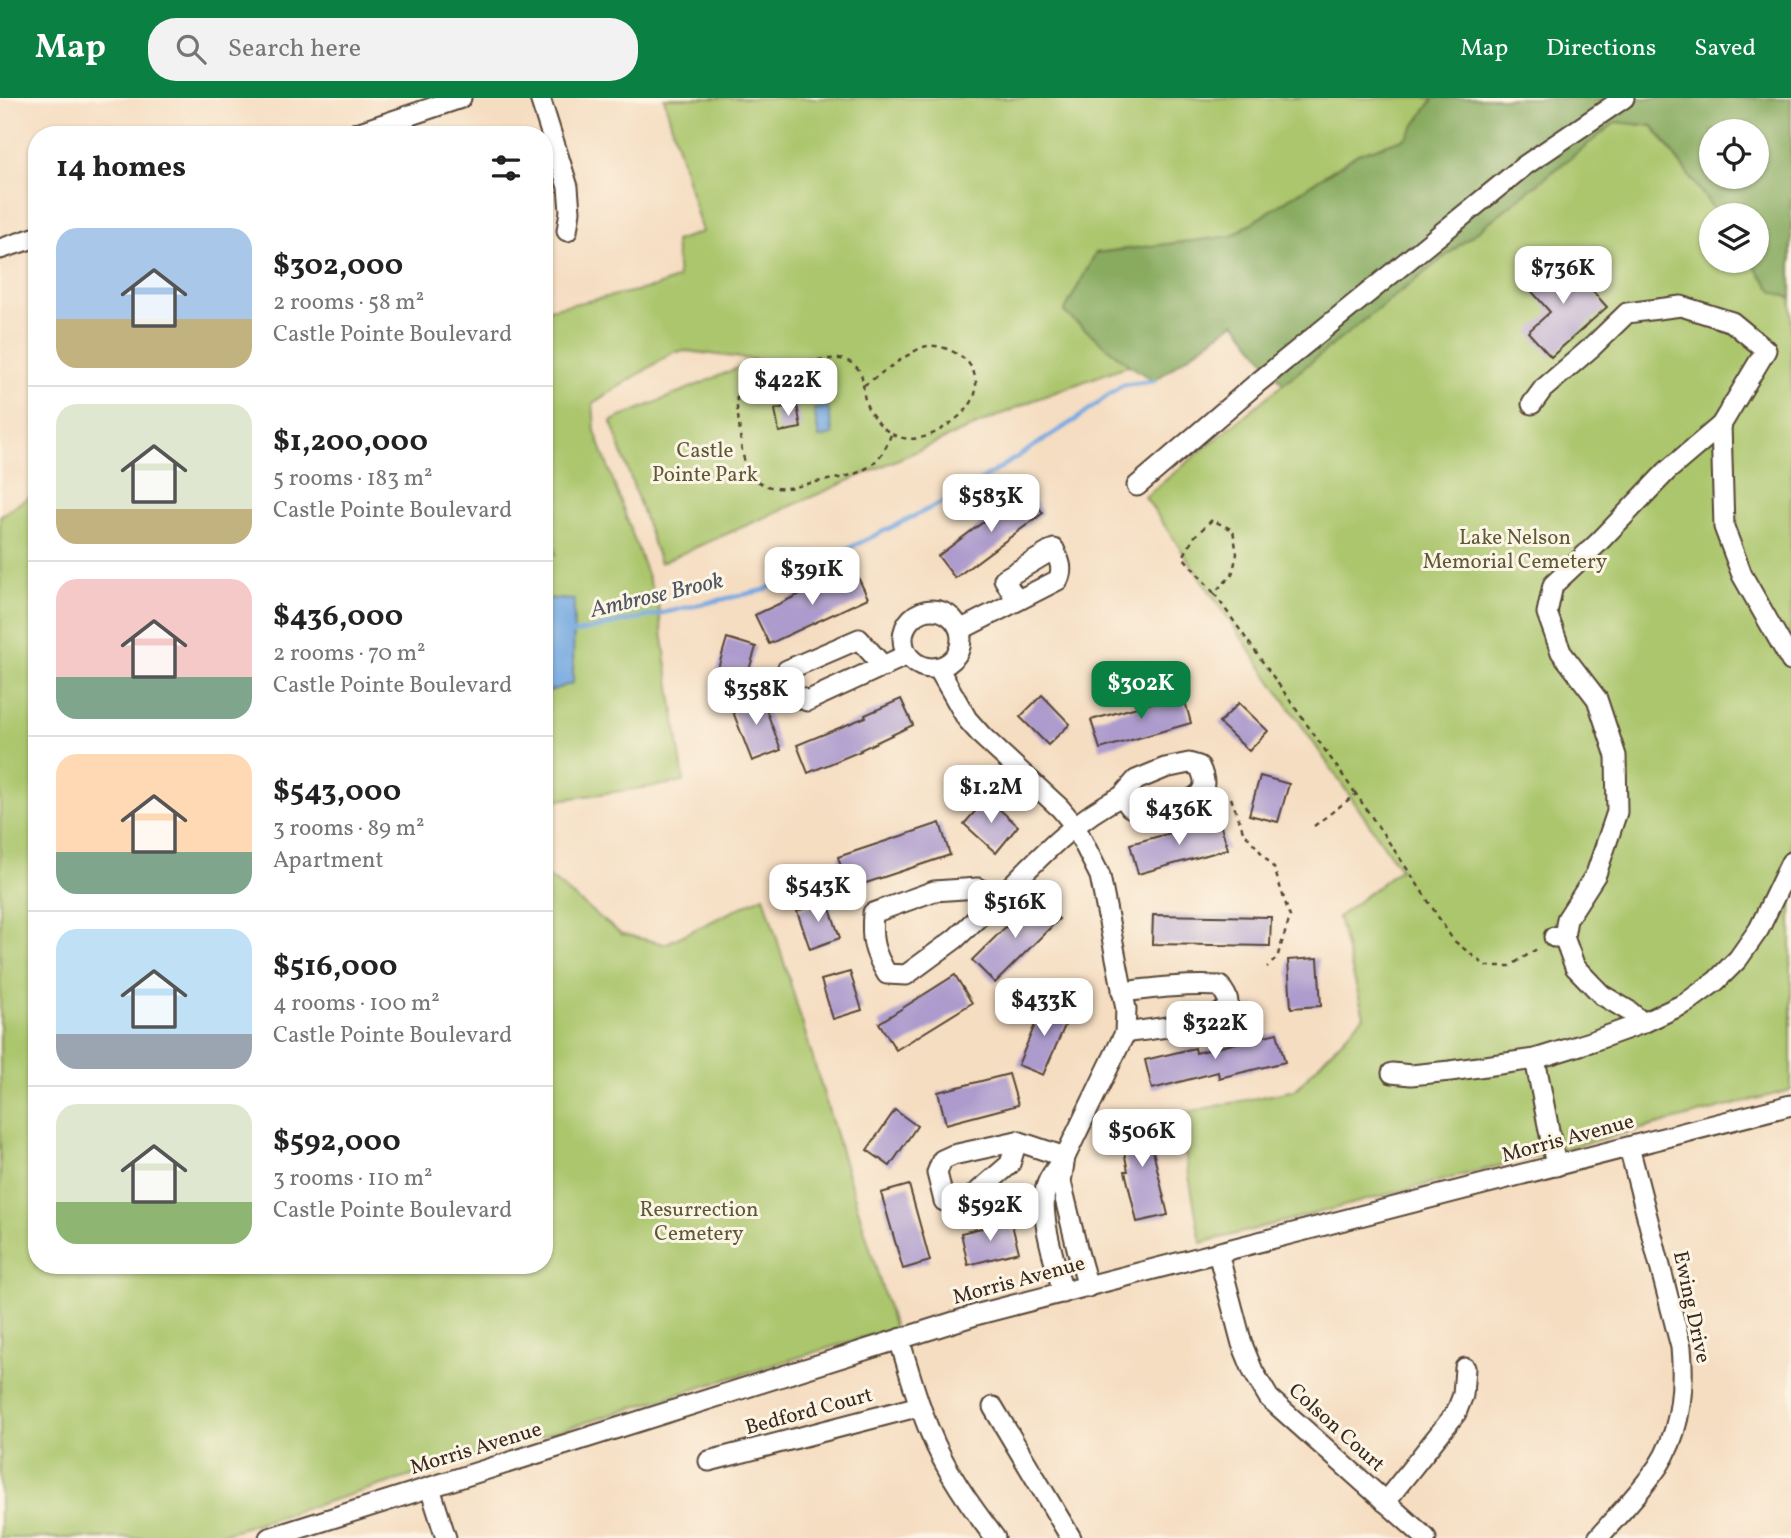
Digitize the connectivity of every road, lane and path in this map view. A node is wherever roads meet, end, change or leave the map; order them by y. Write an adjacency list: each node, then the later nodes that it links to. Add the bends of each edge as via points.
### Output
1 (461, 98): 4 (street)
2 (540, 98): 5 (street)
3 (1623, 98): 14 (street, via 1524,166)
4 (383, 126)
5 (549, 126)
6 (553, 139): 7 (street, via 568,187)
7 (567, 231)
8 (28, 240): 9 (street)
9 (0, 249)
10 (864, 385): 13 (path, via 869,410); 13 (path, via 928,346 948,349 972,368 976,388 966,412 932,435 908,439); 13 (path, via 858,368 840,359 761,370 748,376 739,388 737,404 749,471 760,482 784,488 848,475 878,458)
11 (1532, 404): 12 (street, via 1627,313 1681,306 1731,322 1766,349)
12 (1721, 425): 19 (street, via 1724,527 1742,575); 29 (street, via 1667,471 1553,585 1547,612 1561,652 1597,699 1616,756 1616,812 1596,874)
13 (891, 434)
14 (1137, 486)
15 (1214, 593): 15 (path, via 1232,575 1237,554 1233,530 1212,520 1195,536 1183,557); 22 (path)
16 (1017, 601): 17 (street)
17 (960, 630): 18 (street, via 939,610 919,612 905,627); 21 (street, via 962,639 955,658)
18 (907, 655): 20 (street); 21 (street, via 921,666)
19 (1791, 661)
20 (884, 667): 20 (street, via 807,701 785,690 787,670 859,639)
21 (938, 668): 25 (street, via 967,719)
22 (1356, 794): 26 (path); 29 (path, via 1453,940 1486,966 1510,966)
23 (1122, 796): 25 (street)
24 (1231, 798): 30 (path, via 1243,831 1274,868 1290,917 1278,958)
25 (1075, 826): 28 (street); 31 (street, via 1100,876)
26 (1314, 826)
27 (1791, 862): 32 (street, via 1759,929 1738,959 1686,1003)
28 (998, 899): 28 (street, via 978,888 934,891 873,913 876,955 887,974 906,975)
29 (1559, 937): 32 (street, via 1575,967 1602,995)
30 (1267, 967)
31 (1122, 992): 33 (street); 33 (street, via 1199,985 1220,986 1228,997 1222,1012 1190,1023)
32 (1643, 1023): 34 (street)
33 (1125, 1032): 39 (street)
34 (1535, 1059): 35 (street, via 1450,1072); 40 (street)
35 (1392, 1073)
36 (1791, 1105): 38 (street, Morris Avenue)
37 (1017, 1141): 39 (street)
38 (1629, 1147): 40 (street, Morris Avenue); 56 (street, Ewing Drive, via 1681,1347 1681,1405 1675,1430 1653,1475)
39 (1065, 1157): 42 (street, via 1060,1182); 43 (street, via 1047,1182 1044,1198)
40 (1556, 1166): 41 (street, Morris Avenue)
41 (1219, 1253): 42 (street, Morris Avenue); 50 (street, Colson Court, via 1242,1344 1269,1398)
42 (1088, 1287): 43 (street, Morris Avenue)
43 (1063, 1293): 44 (street, Morris Avenue)
44 (899, 1339): 46 (street); 49 (street, Morris Avenue)
45 (1465, 1368): 50 (street, via 1456,1413)
46 (920, 1406): 48 (street, Bedford Court); 53 (street, via 964,1496)
47 (993, 1407): 54 (street)
48 (709, 1461)
49 (430, 1488): 51 (street, Morris Avenue); 52 (street)
50 (1385, 1502): 55 (street, Colson Court)
51 (269, 1538)
52 (446, 1538)
53 (995, 1538)
54 (1071, 1538)
55 (1426, 1538)
56 (1598, 1538)

